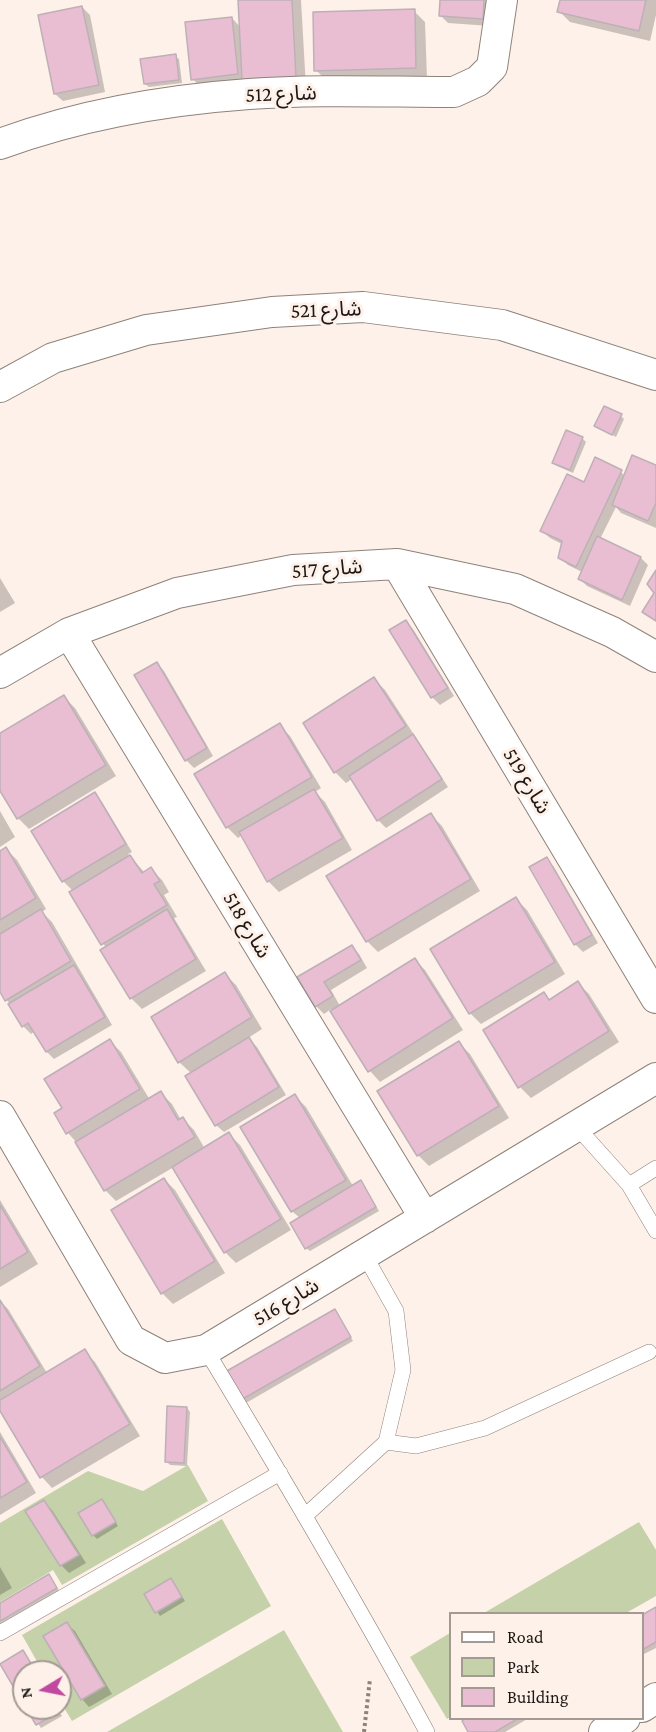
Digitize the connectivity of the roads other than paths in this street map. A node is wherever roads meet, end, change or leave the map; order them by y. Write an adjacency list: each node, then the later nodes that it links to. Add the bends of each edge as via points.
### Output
1 (502, 0): 2 (street, شارع 512, via 492,66 478,81 454,92 250,94 141,106 29,133)
2 (0, 144)
3 (656, 375): 4 (street, شارع 521, via 502,325 363,307 272,312 146,330 53,358)
4 (0, 387)
5 (397, 564): 6 (street, شارع 517, via 293,570 177,593); 7 (street, شارع 517, via 515,589 612,632); 9 (street, شارع 519)
6 (69, 633): 8 (street, شارع 517); 15 (street, شارع 518)
7 (656, 657)
8 (0, 674)
9 (656, 998)
10 (656, 1078): 12 (street, شارع 516)
11 (0, 1116): 18 (street, شارع 516, via 131,1340 165,1358)
12 (577, 1127): 14 (lane); 15 (street, شارع 516)
13 (656, 1168): 14 (lane)
14 (629, 1185): 16 (lane)
15 (425, 1218): 17 (street, شارع 516)
16 (656, 1231)
17 (364, 1254): 18 (street, شارع 516); 20 (lane, via 396,1311 402,1359 403,1371)
18 (206, 1350): 21 (lane)
19 (649, 1352): 20 (lane, via 485,1428 416,1446)
20 (386, 1442): 22 (lane)
21 (280, 1473): 22 (lane); 23 (lane)
22 (306, 1515): 25 (lane)
23 (0, 1633)
24 (623, 1720): 26 (street)
25 (427, 1732)
26 (604, 1732)

